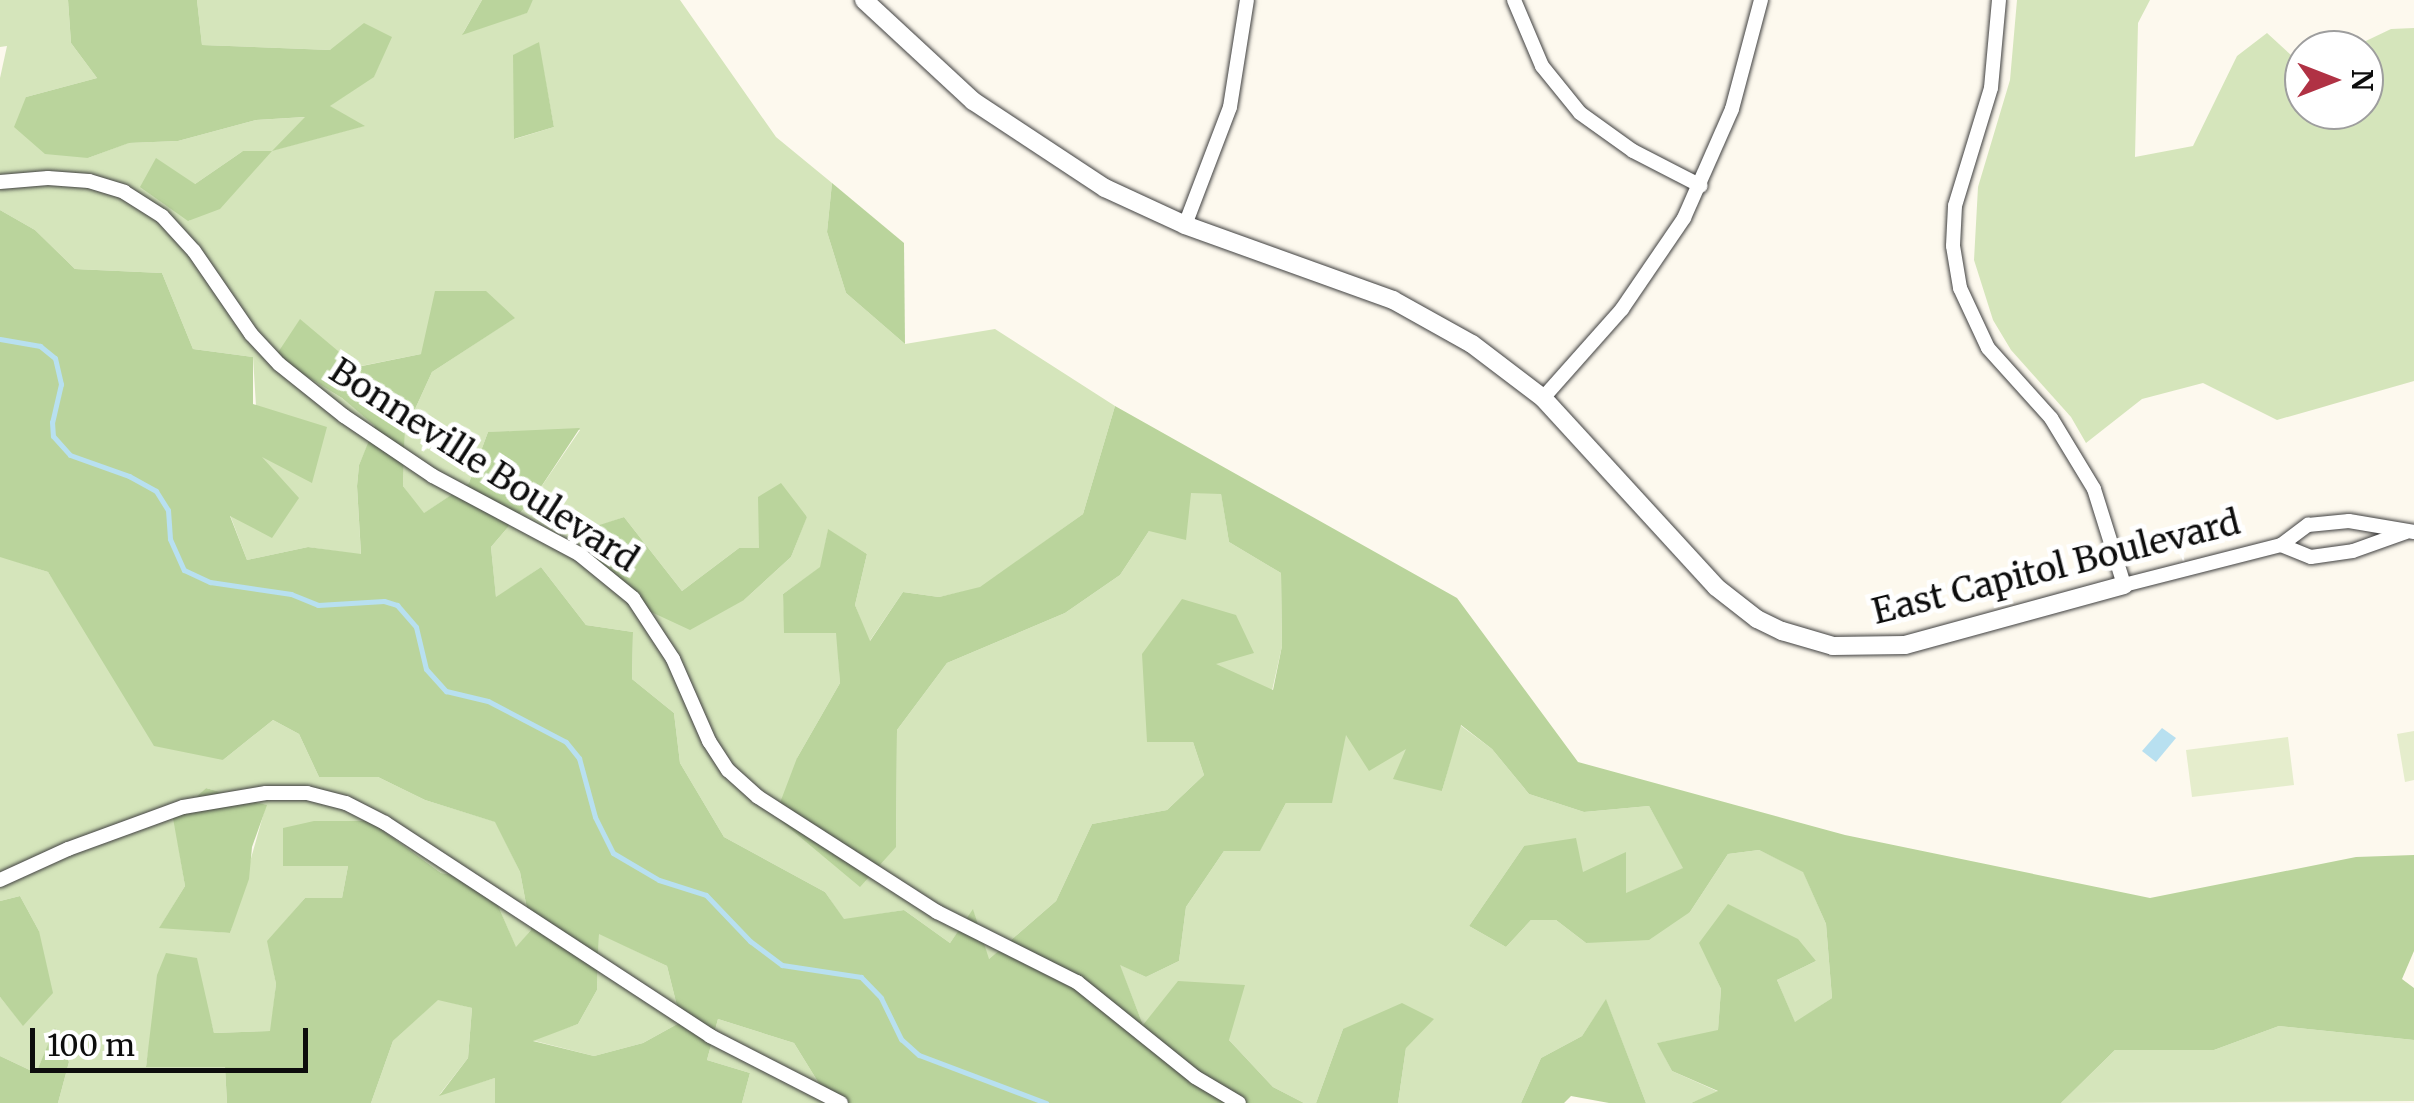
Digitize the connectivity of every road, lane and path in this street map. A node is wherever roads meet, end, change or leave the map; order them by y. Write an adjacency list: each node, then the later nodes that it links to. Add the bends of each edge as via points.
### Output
1 (864, 0): 8 (street, East Capitol Boulevard, via 933,68 1018,134 1105,188)
2 (1247, 0): 8 (street, via 1230,107)
3 (1514, 0): 7 (street, via 1542,66 1580,114)
4 (1760, 0): 7 (street, via 1745,70)
5 (1999, 0): 12 (street, via 1990,88 1955,206 1960,288 1988,348 2051,418 2094,489)
6 (0, 182): 15 (street, Bonneville Boulevard, via 88,181 124,192 162,216 279,364 433,476 580,554 633,598 673,658 709,741 758,797 937,912 1077,982)
7 (1701, 186): 9 (street, via 1644,280)
8 (1185, 225): 9 (street, East Capitol Boulevard, via 1393,300 1472,344)
9 (1543, 398): 12 (street, East Capitol Boulevard, via 1716,587 1757,619 1807,640 1857,648 1906,645)
10 (2410, 532): 11 (street, via 2311,557); 11 (street, East Capitol Boulevard, via 2335,522 2308,525)
11 (2280, 544): 12 (street, East Capitol Boulevard)
12 (2124, 585)
13 (0, 880): 14 (street, via 182,807 266,793 320,796 385,822 710,1036)
14 (841, 1103)
15 (1238, 1103)

